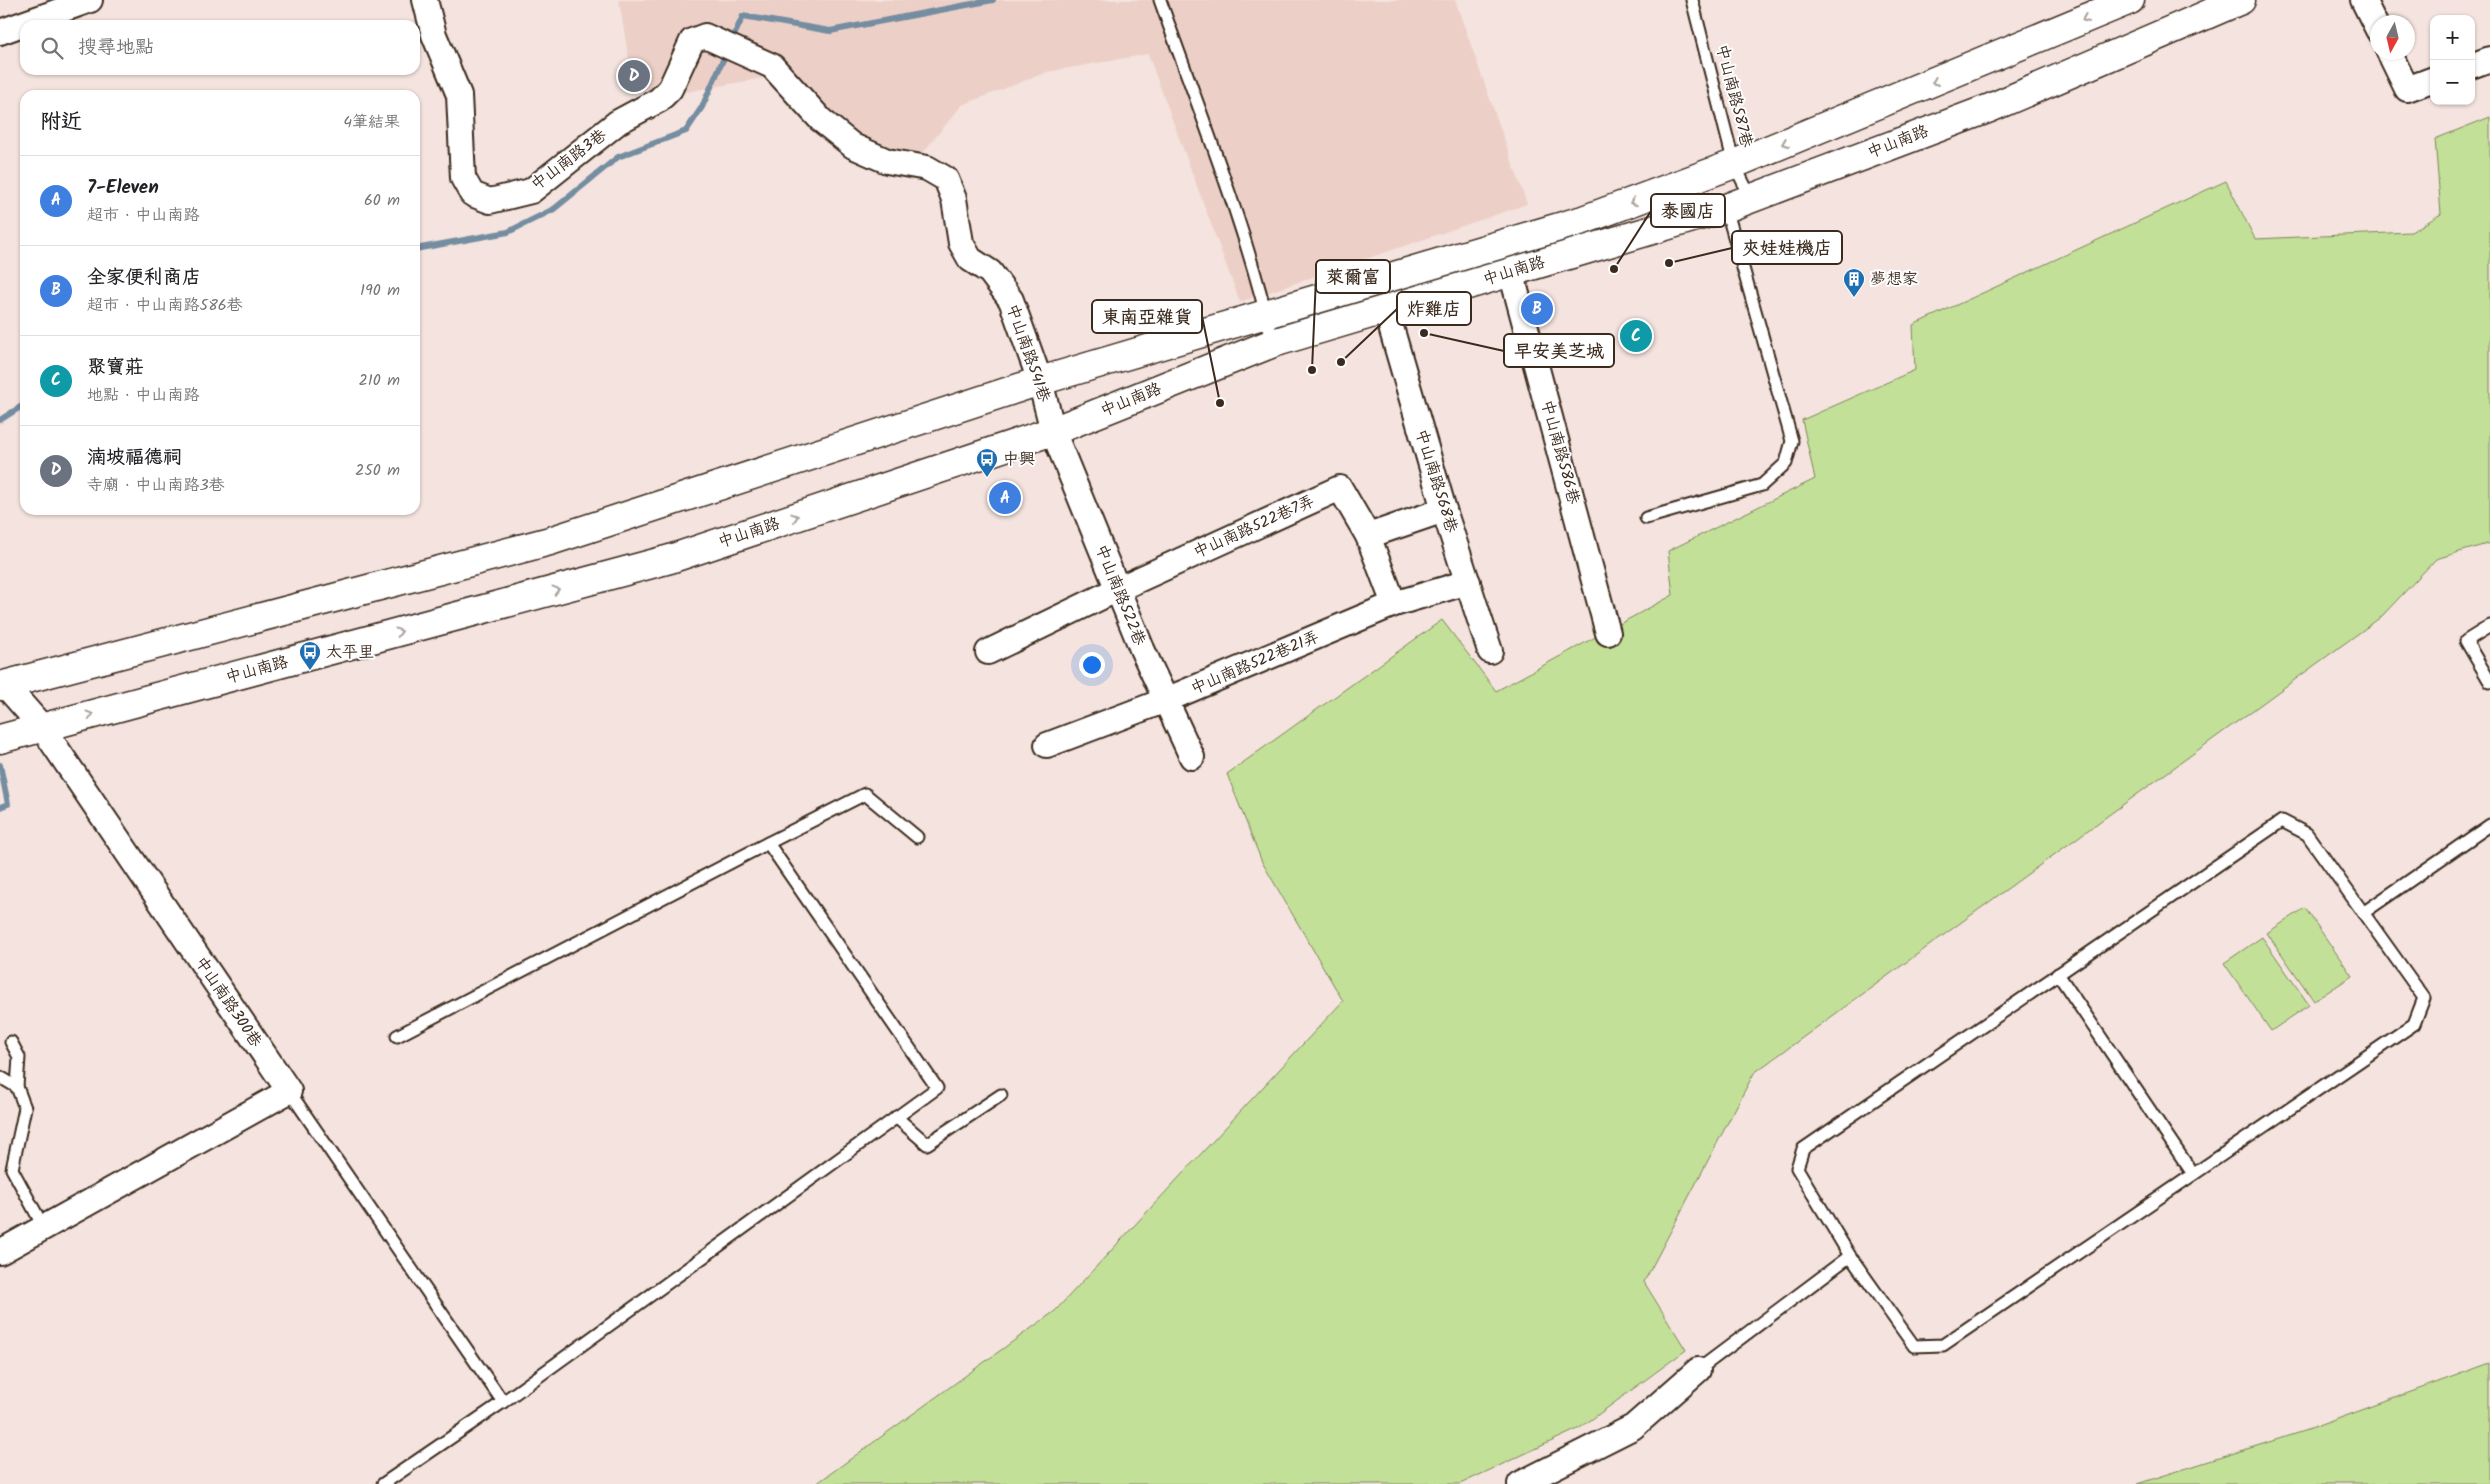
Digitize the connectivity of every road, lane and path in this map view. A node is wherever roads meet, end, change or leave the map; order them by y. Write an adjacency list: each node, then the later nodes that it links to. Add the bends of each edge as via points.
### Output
1 (90, 0): 9 (street)
2 (425, 0): 15 (street, 中山南路3巷, via 434,35 459,95 463,178 472,194 490,201 531,191 618,122 660,100 670,89 692,41 705,36)
3 (1160, 0): 21 (lane, via 1226,185)
4 (1692, 0): 17 (lane, 中山南路587巷)
5 (2130, 0): 17 (main road, 中山南路, one-way to 17)
6 (2241, 0): 18 (main road, 中山南路, via 1990,108)
7 (2363, 0): 8 (street)
8 (2370, 15)
9 (34, 20)
10 (20, 25): 11 (street)
11 (0, 32)
12 (2490, 59): 14 (street)
13 (2393, 60): 16 (street, via 2407,89)
14 (2475, 65)
15 (772, 66): 23 (street, 中山南路541巷, via 821,120 853,146 887,161 926,168 946,179 954,199 961,244 970,259 990,272 1011,300)
16 (2430, 80)
17 (1734, 164): 18 (lane, 中山南路587巷); 21 (main road, 中山南路, one-way to 21, via 1583,220)
18 (1739, 203): 19 (main road, 中山南路); 26 (lane, 中山南路587巷, via 1792,441 1786,463 1762,484)
19 (1511, 272): 20 (main road, 中山南路); 32 (street, 中山南路586巷)
20 (1386, 310): 22 (main road, 中山南路); 25 (street, 中山南路568巷)
21 (1266, 313): 22 (lane); 23 (main road, 中山南路)
22 (1273, 343): 24 (main road, 中山南路)
23 (1040, 381): 24 (street, 中山南路541巷); 36 (main road, 中山南路, via 550,541)
24 (1053, 431): 29 (street, 中山南路522巷); 38 (main road, 中山南路, one-way to 24, via 670,559)
25 (1444, 510): 27 (street); 28 (street, 中山南路568巷)
26 (1646, 518)
27 (1368, 536): 29 (street, 中山南路522巷7弄, via 1340,488); 30 (street)
28 (1468, 582): 30 (street, 中山南路522巷21弄); 33 (street, 中山南路568巷)
29 (1118, 589): 34 (street); 37 (street, 中山南路522巷)
30 (1394, 604): 37 (street, 中山南路522巷21弄)
31 (2490, 626): 35 (lane, via 2466,641)
32 (1608, 633)
33 (1490, 651)
34 (988, 652)
35 (2490, 682)
36 (3, 686): 38 (street, 中山南路300巷)
37 (1166, 700): 40 (street, 中山南路522巷21弄); 41 (street, 中山南路522巷)
38 (42, 727): 39 (main road, 中山南路); 51 (street, 中山南路300巷)
39 (0, 739)
40 (1047, 746)
41 (1192, 757)
42 (2490, 825): 45 (lane)
43 (917, 836): 44 (lane, via 865,794)
44 (768, 843): 47 (lane); 53 (lane, via 937,1088)
45 (2363, 913): 46 (lane, via 2307,834 2282,821); 54 (lane, via 2424,998 2414,1024)
46 (2058, 974): 54 (lane); 57 (lane, via 1803,1149 1796,1168)
47 (397, 1036)
48 (11, 1042): 50 (lane, via 19,1057)
49 (0, 1077): 50 (lane)
50 (17, 1087): 55 (lane, via 25,1108 12,1169)
51 (289, 1091): 55 (street); 59 (lane)
52 (1001, 1096): 53 (lane, via 927,1144)
53 (896, 1117): 59 (lane)
54 (2193, 1174): 57 (lane, via 1943,1345 1914,1346)
55 (44, 1228): 56 (street)
56 (0, 1252)
57 (1850, 1256): 58 (lane)
58 (1698, 1370): 61 (street, via 1634,1427)
59 (503, 1402): 60 (lane)
60 (383, 1484)
61 (1520, 1484)

